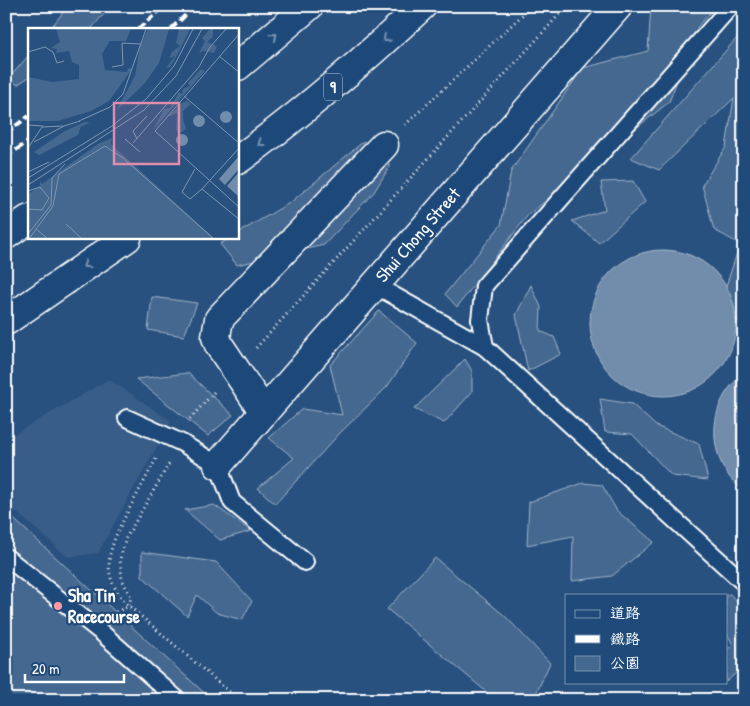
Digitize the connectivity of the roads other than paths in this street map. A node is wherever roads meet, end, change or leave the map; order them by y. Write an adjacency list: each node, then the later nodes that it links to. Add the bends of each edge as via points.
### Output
1 (309, 6): 5 (main road, one-way to 1)
2 (422, 6): 7 (main road, 9, one-way to 7, via 350,72)
3 (618, 6): 11 (main road, Shui Chong Street)
4 (731, 6): 13 (lane, via 484,286 480,320)
5 (239, 65)
6 (384, 144): 14 (main road, via 219,319 216,337)
7 (239, 159)
8 (28, 220): 9 (main road)
9 (6, 235)
10 (126, 239): 12 (main road, one-way to 12)
11 (375, 284): 13 (lane); 14 (main road, Shui Chong Street)
12 (6, 321)
13 (485, 347): 19 (lane)
14 (264, 412): 16 (main road, Shui Chong Street)
15 (127, 418): 16 (lane, via 182,443)
16 (218, 465): 18 (lane, via 232,502)
17 (6, 557): 20 (lane, via 102,633)
18 (305, 562)
19 (744, 583)
20 (178, 700)

